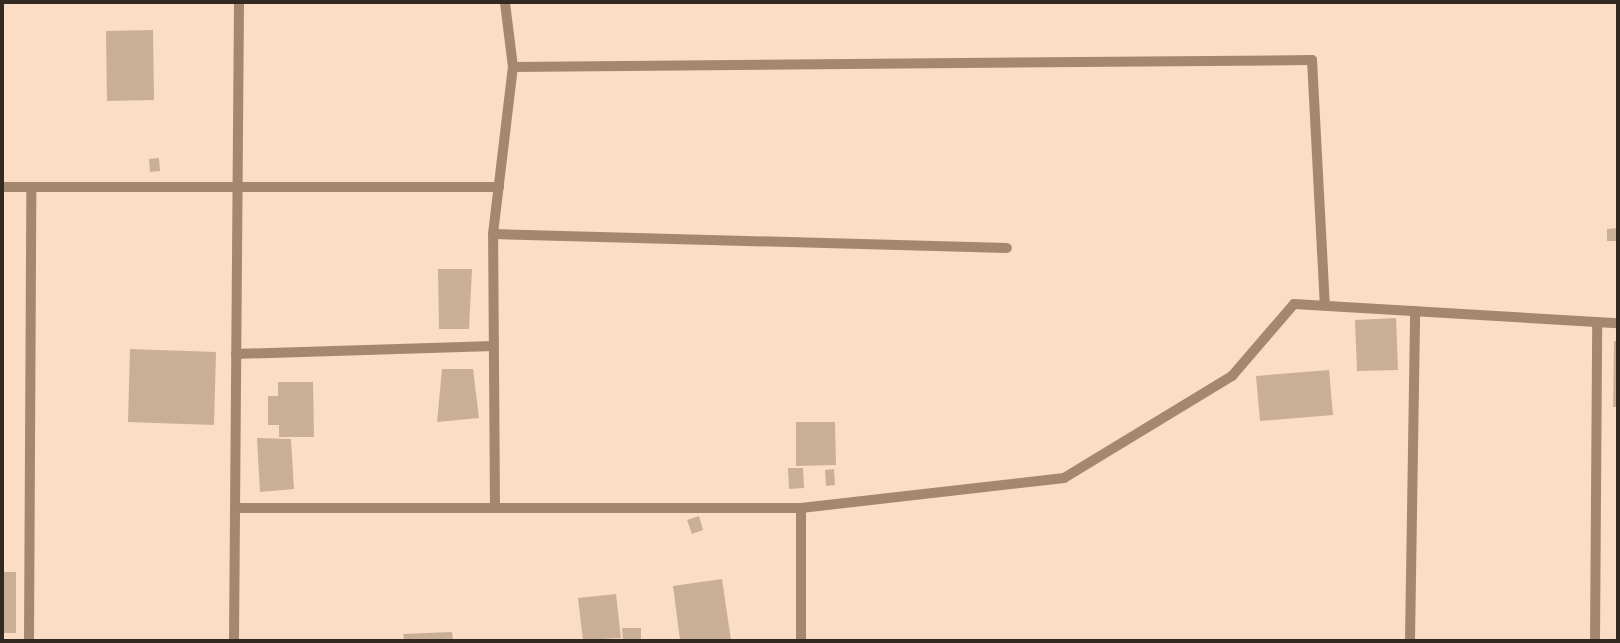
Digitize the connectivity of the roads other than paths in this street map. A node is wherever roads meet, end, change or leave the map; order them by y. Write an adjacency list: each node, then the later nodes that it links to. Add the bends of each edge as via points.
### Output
1 (239, 3): 7 (street)
2 (505, 3): 3 (street)
3 (513, 67): 4 (street); 10 (street, via 1312,60)
4 (499, 186): 7 (street); 8 (street)
5 (3, 187): 6 (street)
6 (31, 187): 7 (street); 19 (street)
7 (237, 188): 15 (street)
8 (493, 234): 9 (street); 14 (street)
9 (1007, 248)
10 (1325, 306): 11 (street); 18 (street, via 1294,304 1232,376 1064,478)
11 (1415, 311): 12 (street); 22 (street)
12 (1597, 322): 13 (street); 23 (street)
13 (1617, 323)
14 (494, 346): 15 (street); 17 (street)
15 (236, 354): 16 (street)
16 (235, 508): 17 (street); 20 (street)
17 (494, 508): 18 (street)
18 (801, 508): 21 (street)
19 (29, 640)
20 (234, 640)
21 (801, 640)
22 (1410, 640)
23 (1595, 640)

